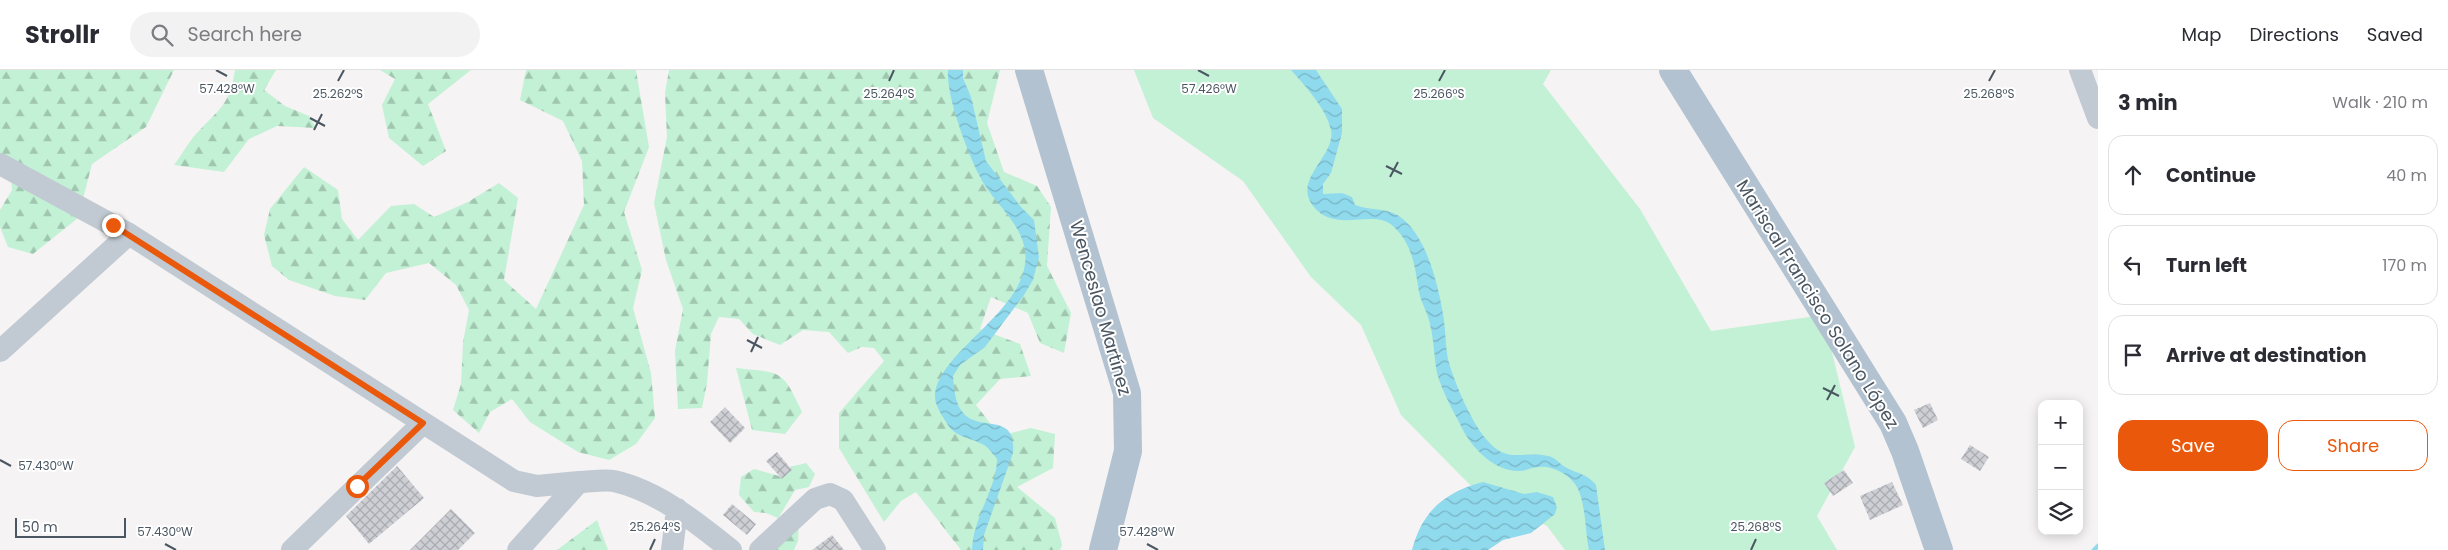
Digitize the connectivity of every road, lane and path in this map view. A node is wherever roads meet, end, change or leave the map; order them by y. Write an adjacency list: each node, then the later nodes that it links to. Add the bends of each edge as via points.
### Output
1 (1029, 70): 17 (main road, Wenceslao Martínez, via 1127,393 1128,450)
2 (1673, 70): 18 (main road, Mariscal Francisco Solano López, via 1893,422)
3 (2080, 70): 4 (street)
4 (2098, 118)
5 (0, 164): 6 (street)
6 (129, 234): 7 (street); 8 (street)
7 (0, 351)
8 (423, 423): 9 (street, via 514,482 537,486); 11 (street)
9 (579, 482): 10 (street, via 612,480); 12 (street)
10 (677, 509): 13 (street); 14 (street)
11 (292, 550)
12 (518, 550)
13 (672, 550)
14 (731, 550)
15 (760, 550): 16 (street, via 814,499 830,494 843,500)
16 (875, 550)
17 (1103, 550)
18 (1939, 550)

